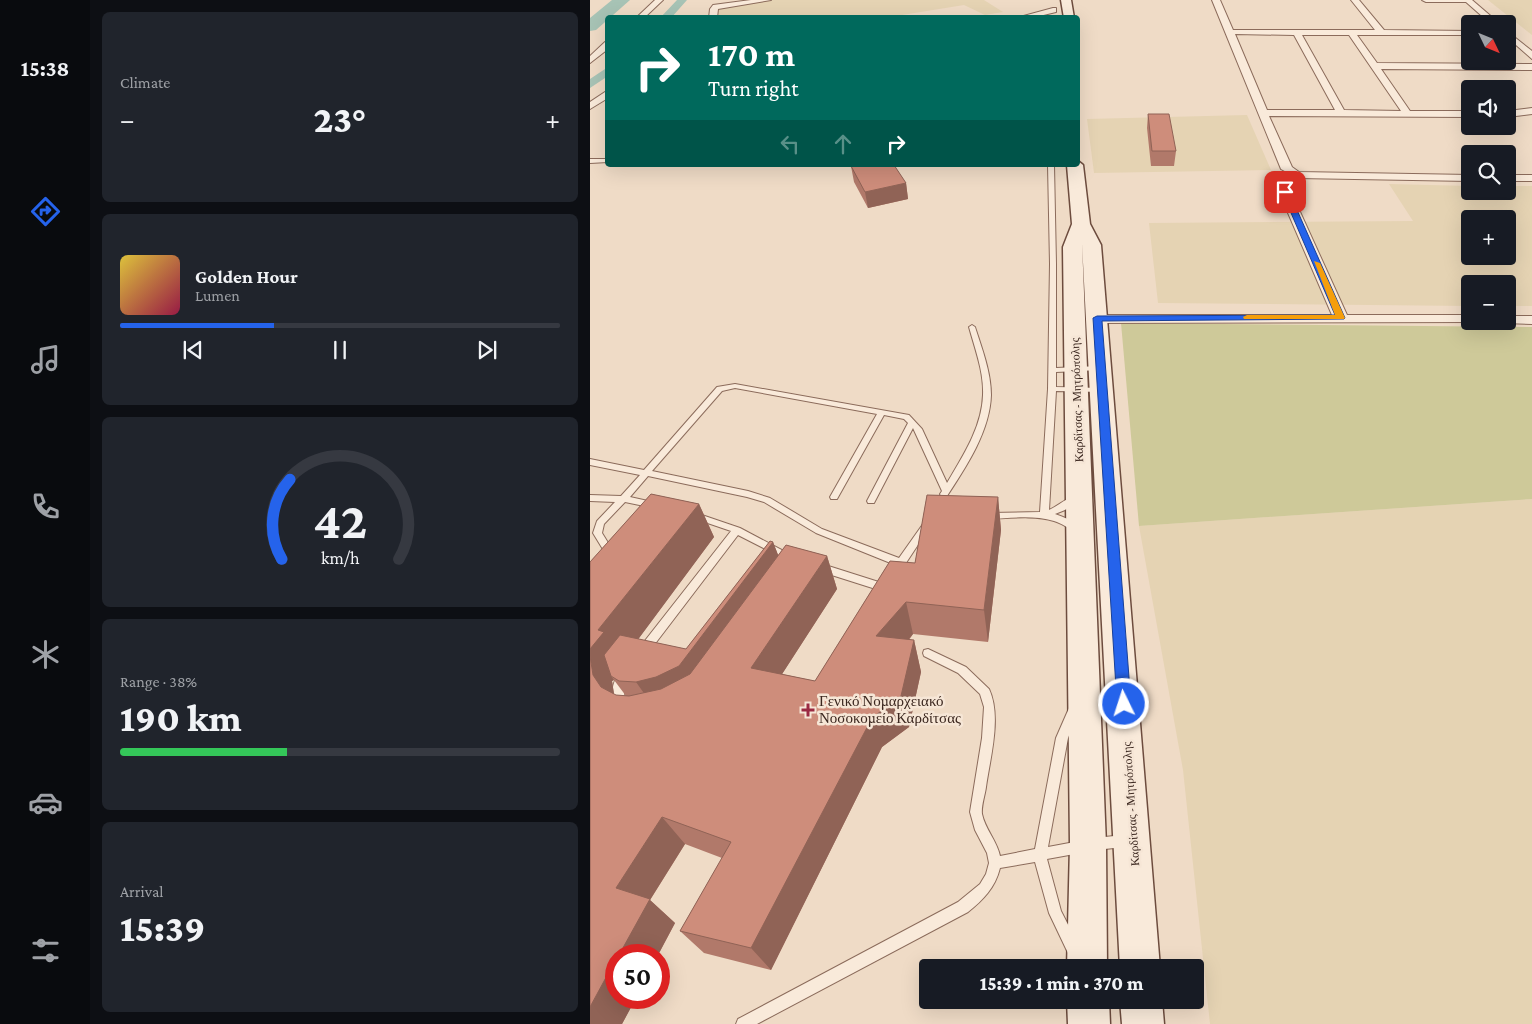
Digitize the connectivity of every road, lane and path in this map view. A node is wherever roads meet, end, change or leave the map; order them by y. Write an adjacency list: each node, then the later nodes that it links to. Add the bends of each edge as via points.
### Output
1 (659, 0): 9 (street)
2 (767, 0): 10 (street, via 716,7)
3 (1066, 0): 12 (main road)
4 (1216, 0): 14 (street)
5 (1355, 0): 17 (street)
6 (1426, 0): 7 (street)
7 (1468, 0): 13 (street)
8 (1054, 9): 11 (street)
9 (642, 15)
10 (713, 15)
11 (1031, 15)
12 (1068, 15)
13 (1486, 15)
14 (1230, 32): 15 (street); 28 (street)
15 (1297, 32): 16 (street); 29 (street)
16 (1351, 32): 17 (street); 23 (street)
17 (1381, 32): 18 (street)
18 (1461, 33)
19 (1516, 41): 21 (street)
20 (605, 47): 22 (street)
21 (1532, 56)
22 (590, 60)
23 (1374, 66): 24 (street); 30 (street)
24 (1532, 68)
25 (605, 95): 26 (street)
26 (590, 106)
27 (1532, 111): 31 (street)
28 (1263, 112): 29 (street); 37 (street, via 1287,169 1297,175)
29 (1341, 113): 30 (street)
30 (1407, 113): 32 (street)
31 (1516, 113)
32 (1461, 114)
33 (605, 160): 34 (lane)
34 (590, 161)
35 (1051, 167): 48 (lane, via 1053,264)
36 (1075, 167): 41 (main road, Καρδίτσας - Μητρόπολης)
37 (1461, 178)
38 (1516, 178): 39 (street)
39 (1532, 178)
40 (1285, 192): 43 (street)
41 (1081, 224): 42 (main road, Καρδίτσας - Μητρόπολης, via 1092,245); 48 (main road, Καρδίτσας - Μητρόπολης, via 1072,247)
42 (1097, 318): 43 (street); 48 (main road, Καρδίτσας - Μητρόπολης)
43 (1341, 318): 44 (street)
44 (1461, 319)
45 (1516, 320): 46 (street)
46 (1532, 320)
47 (972, 327): 53 (lane, via 983,361 986,403 976,436)
48 (1077, 379): 54 (main road, Καρδίτσας - Μητρόπολης); 62 (lane); 72 (main road, Καρδίτσας - Μητρόπολης)
49 (882, 412): 50 (lane); 52 (lane, via 727,386 720,389); 55 (lane)
50 (912, 422): 53 (lane); 58 (lane)
51 (590, 462): 52 (lane)
52 (646, 473): 57 (lane); 64 (lane, via 767,500 819,531 898,566)
53 (946, 491): 59 (lane)
54 (1079, 493): 62 (lane, via 1062,508); 66 (main road, Καρδίτσας - Μητρόπολης)
55 (834, 497)
56 (590, 498): 57 (lane)
57 (623, 499): 60 (lane); 67 (lane, via 598,527 597,533)
58 (870, 501)
59 (939, 505)
60 (661, 507)
61 (680, 512): 65 (lane, via 708,518)
62 (1044, 515): 63 (lane); 66 (lane, via 1064,519)
63 (978, 517)
64 (931, 518)
65 (737, 530): 68 (lane, via 777,552); 71 (lane, via 618,684 619,699)
66 (1080, 532): 70 (main road, Καρδίτσας - Μητρόπολης)
67 (613, 566)
68 (882, 588)
69 (928, 653): 75 (lane, via 962,670 985,692 989,707 988,738 976,812)
70 (1084, 695): 73 (main road, Καρδίτσας - Μητρόπολης); 74 (lane, via 1072,712 1062,738)
71 (628, 714)
72 (1133, 840): 73 (lane); 78 (main road, Καρδίτσας - Μητρόπολης)
73 (1088, 845): 74 (lane); 77 (main road, Καρδίτσας - Μητρόπολης)
74 (1040, 856): 75 (lane); 76 (lane, via 1055,913)
75 (995, 863): 81 (lane, via 989,884 964,907)
76 (1078, 959)
77 (1087, 959)
78 (1140, 959)
79 (1088, 1009): 82 (main road)
80 (1142, 1009): 83 (main road)
81 (744, 1024)
82 (1089, 1024)
83 (1143, 1024)

